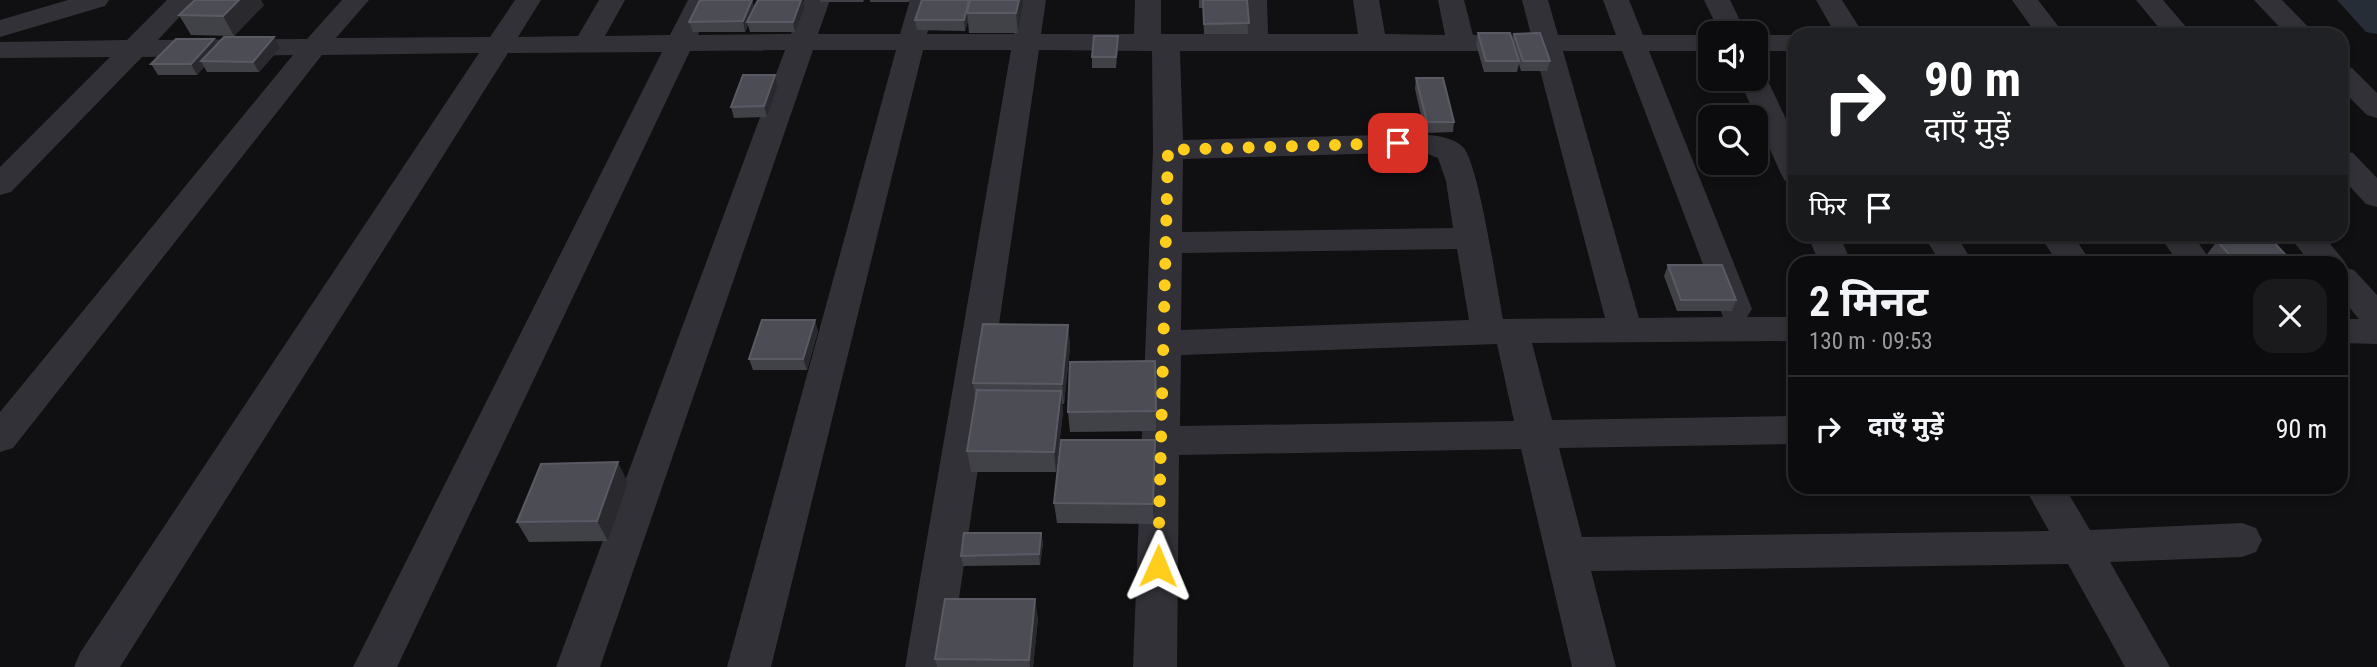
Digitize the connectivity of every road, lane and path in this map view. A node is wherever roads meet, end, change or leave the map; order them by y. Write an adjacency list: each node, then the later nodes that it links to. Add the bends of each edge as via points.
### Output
1 (96, 0): 26 (street)
2 (182, 0): 43 (street)
3 (356, 0): 42 (street)
4 (528, 0): 39 (street)
5 (612, 0): 40 (street)
6 (701, 0): 41 (street)
7 (817, 0): 27 (street)
8 (923, 0): 31 (street)
9 (1033, 0): 28 (street)
10 (1148, 0): 29 (street)
11 (1254, 0): 30 (street)
12 (1366, 0): 32 (street)
13 (1451, 0): 33 (street)
14 (1535, 0): 34 (street)
15 (1616, 0): 35 (street)
16 (1717, 0): 21 (street)
17 (1829, 0): 22 (street)
18 (2025, 0): 23 (street)
19 (2148, 0): 24 (street)
20 (2267, 0): 25 (street)
21 (1727, 21)
22 (1846, 28)
23 (2046, 28)
24 (2173, 28)
25 (2295, 28)
26 (0, 29)
27 (801, 42): 31 (street); 41 (street); 76 (street)
28 (1026, 42): 29 (street); 31 (street); 78 (street)
29 (1156, 42): 30 (street); 48 (street)
30 (1255, 42): 32 (street)
31 (911, 43): 77 (street)
32 (1373, 43): 33 (street)
33 (1461, 43): 34 (street)
34 (1547, 43): 35 (street); 59 (street)
35 (1630, 43): 36 (street); 60 (street)
36 (1698, 43)
37 (1768, 43): 38 (street)
38 (1788, 43)
39 (498, 44): 40 (street); 42 (street); 74 (street)
40 (587, 44): 41 (street)
41 (678, 44): 75 (street)
42 (315, 46): 43 (street); 68 (street)
43 (135, 49): 44 (street); 51 (street)
44 (0, 51)
45 (2348, 80): 47 (street)
46 (1758, 91): 49 (street)
47 (2377, 109)
48 (1168, 150): 53 (street, via 1441,146 1452,153); 55 (street)
49 (1788, 156)
50 (2348, 166): 52 (street)
51 (0, 185)
52 (2377, 197)
53 (1473, 238): 55 (street); 62 (street)
54 (2310, 242): 56 (street)
55 (1166, 243): 65 (street)
56 (2323, 256)
57 (2348, 285): 58 (street)
58 (2377, 317)
59 (1625, 328): 60 (street); 62 (street)
60 (1743, 329): 61 (street)
61 (1788, 329)
62 (1499, 331): 65 (street); 67 (street)
63 (2348, 331): 64 (street)
64 (2377, 331)
65 (1163, 343): 69 (street)
66 (1788, 430): 67 (street)
67 (1538, 436): 69 (street); 73 (street)
68 (0, 438)
69 (1161, 441): 79 (street)
70 (2048, 494): 72 (street)
71 (2242, 540): 72 (street)
72 (2078, 547): 73 (street); 81 (street)
73 (1567, 554): 80 (street)
74 (96, 667)
75 (375, 667)
76 (578, 667)
77 (749, 667)
78 (927, 667)
79 (1155, 667)
80 (1594, 667)
81 (2148, 667)

